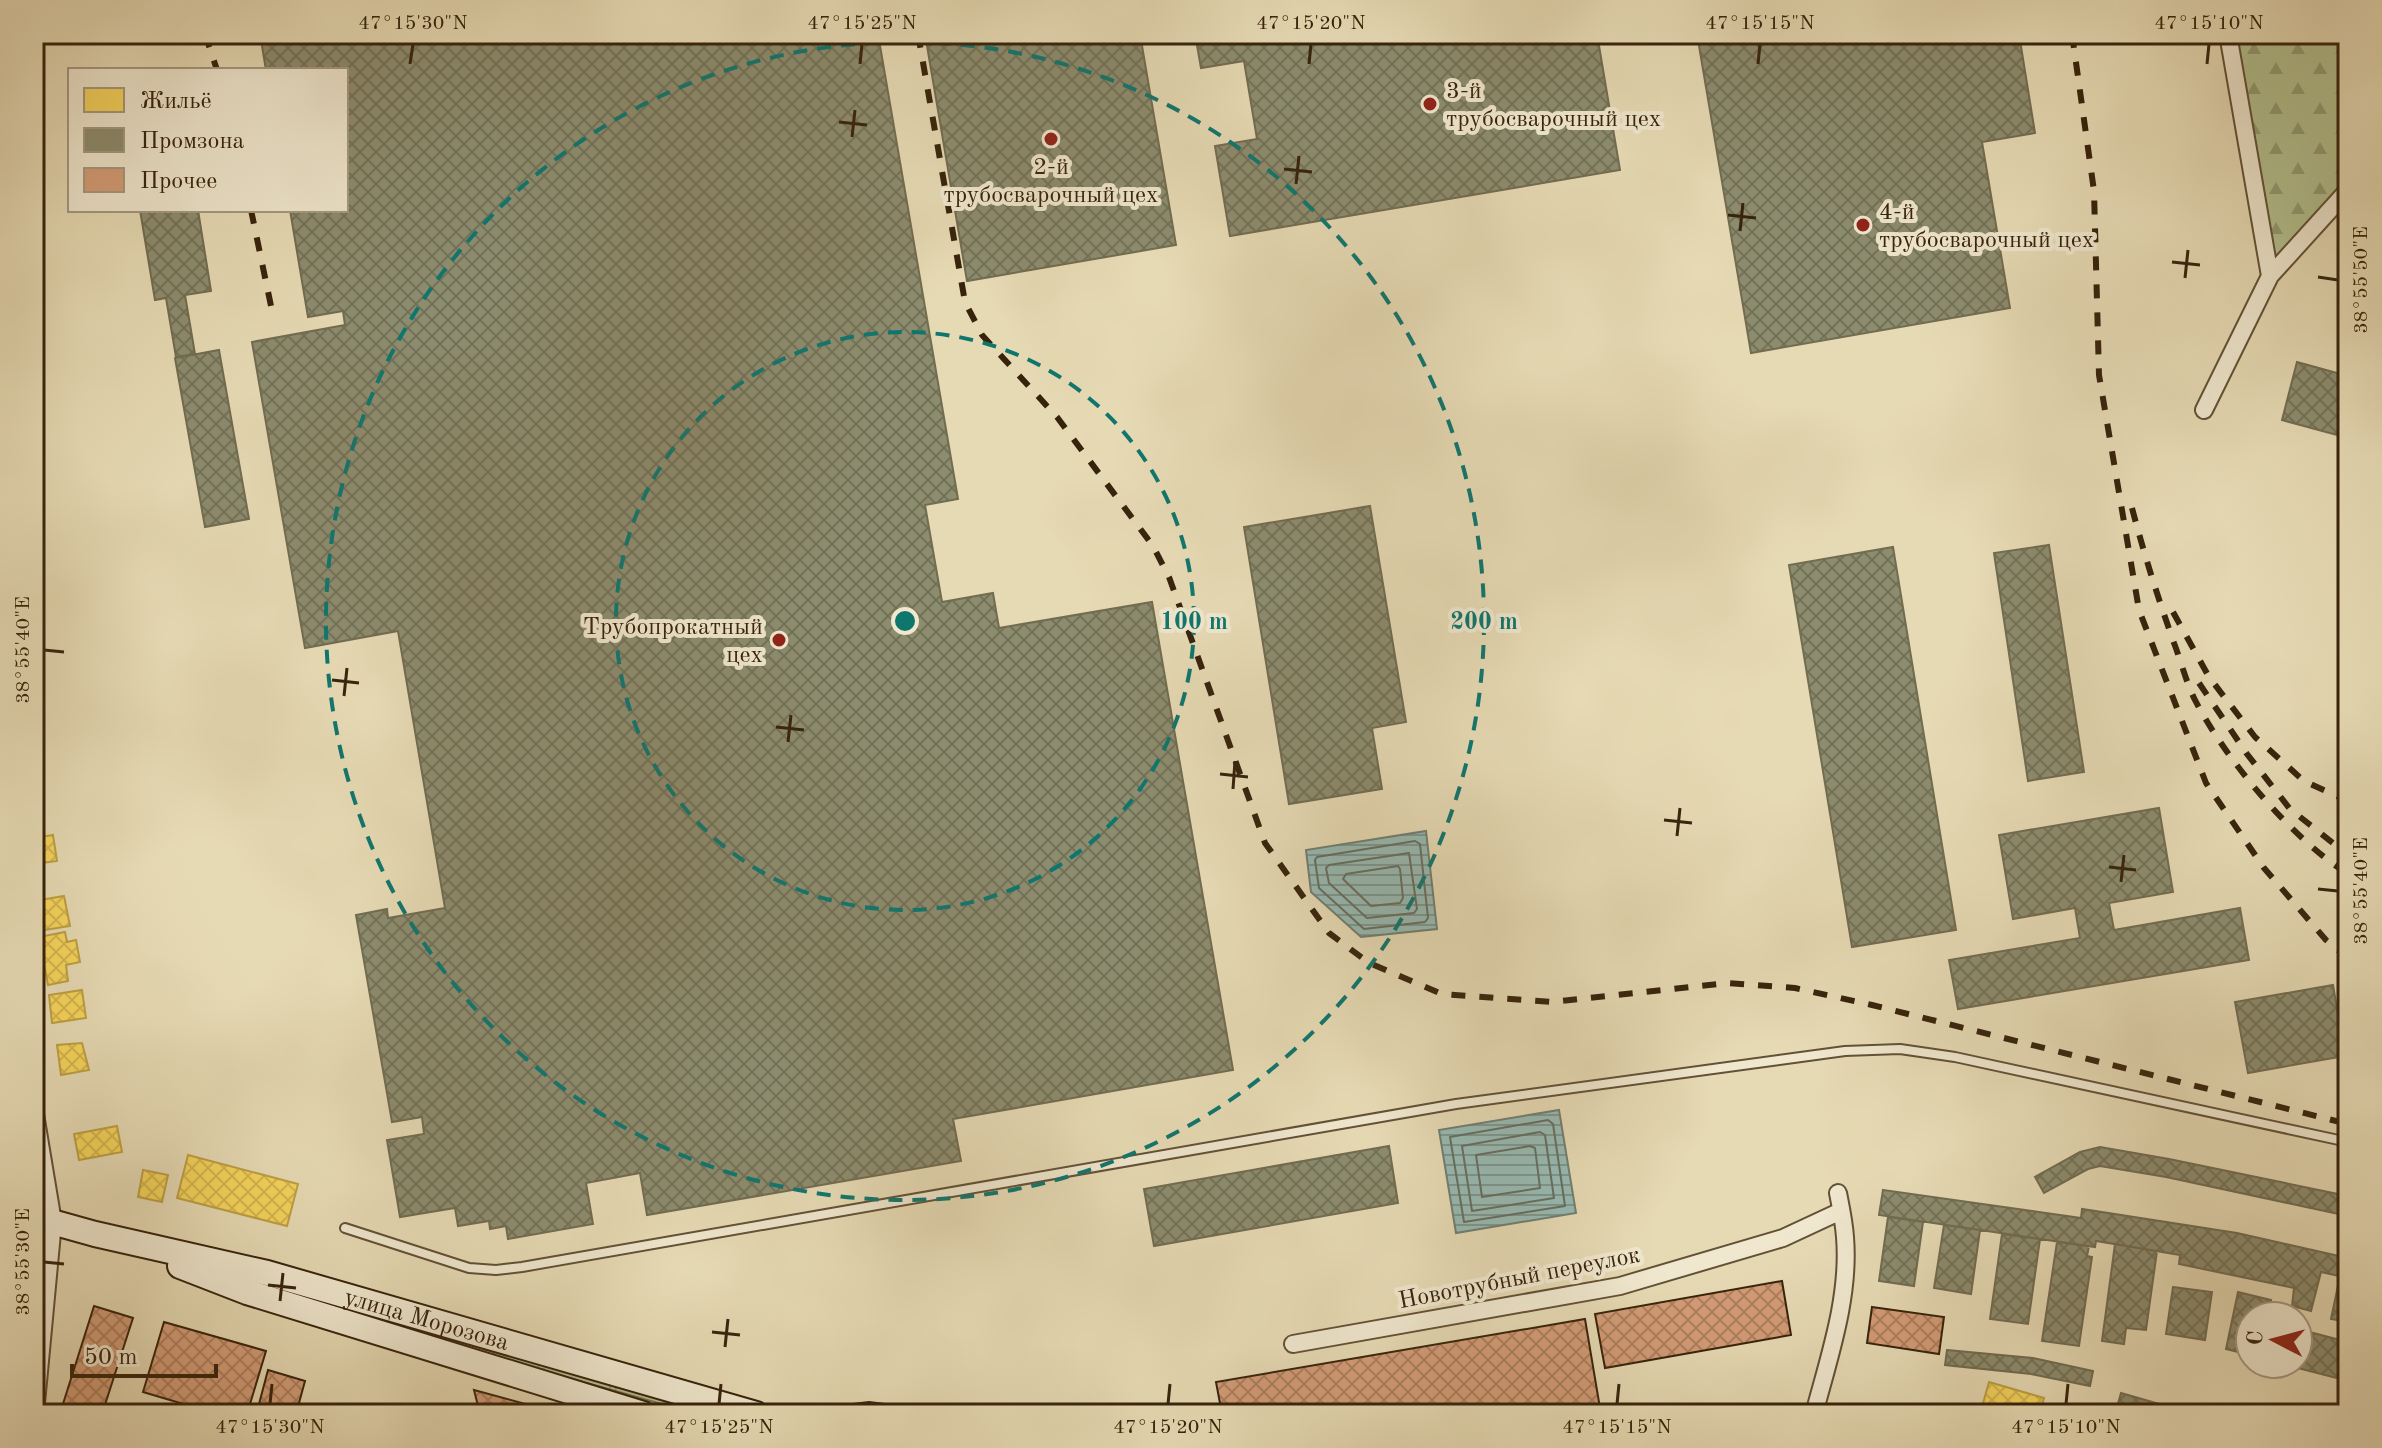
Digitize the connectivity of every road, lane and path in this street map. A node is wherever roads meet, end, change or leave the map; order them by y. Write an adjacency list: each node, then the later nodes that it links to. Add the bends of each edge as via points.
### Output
1 (2228, 34): 3 (street)
2 (2348, 190): 3 (street)
3 (2270, 276): 4 (street)
4 (2204, 410)
5 (34, 1108): 9 (street)
6 (2348, 1142): 10 (lane, via 1955,1057 1876,1049 1456,1104 522,1267 469,1268)
7 (1838, 1193): 8 (street)
8 (1841, 1211): 12 (street, Новотрубный переулок, via 1783,1238 1620,1286); 16 (street, via 1842,1303)
9 (44, 1220): 11 (main road, улица Морозова); 13 (street)
10 (345, 1228)
11 (95, 1234): 14 (main road, улица Морозова, via 247,1292); 15 (main road, улица Морозова, via 267,1273)
12 (1293, 1344)
13 (35, 1414)
14 (643, 1414)
15 (756, 1414)
16 (1814, 1414)

